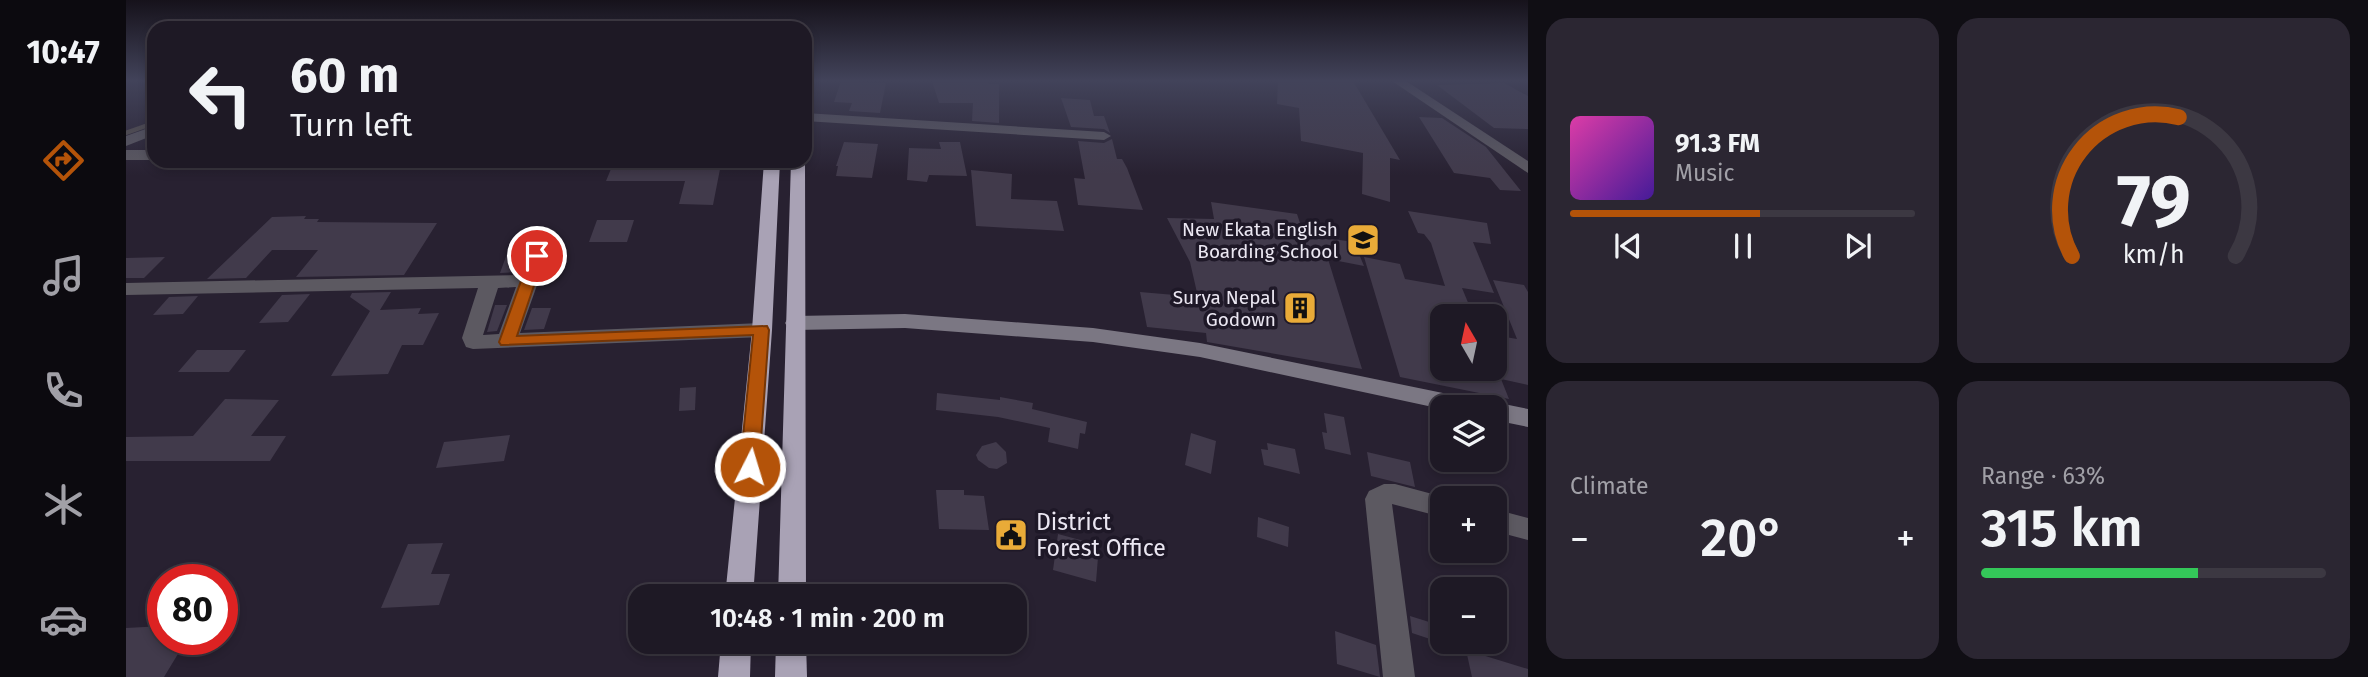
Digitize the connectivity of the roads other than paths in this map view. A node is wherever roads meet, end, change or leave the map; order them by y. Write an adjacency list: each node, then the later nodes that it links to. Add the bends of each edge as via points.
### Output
1 (1446, 113): 10 (street)
2 (812, 117): 4 (street)
3 (147, 133): 5 (street)
4 (1104, 136)
5 (126, 141)
6 (126, 155): 7 (street)
7 (147, 155)
8 (772, 168): 16 (highway)
9 (799, 168): 15 (highway)
10 (1528, 168)
11 (547, 232): 12 (street)
12 (528, 281): 13 (street); 17 (street)
13 (490, 282): 14 (street); 17 (street, via 473,342)
14 (126, 289)
15 (795, 323): 18 (main road, via 905,321 1093,335 1200,350); 25 (highway)
16 (762, 330): 17 (street); 24 (highway)
17 (507, 342)
18 (1430, 398)
19 (1507, 414): 20 (main road)
20 (1528, 418)
21 (1430, 503): 30 (street, via 1395,494 1378,499)
22 (1507, 523): 23 (street)
23 (1528, 529)
24 (740, 584)
25 (792, 584)
26 (735, 654): 28 (highway)
27 (791, 654): 29 (highway)
28 (734, 677)
29 (791, 677)
30 (1399, 677)

